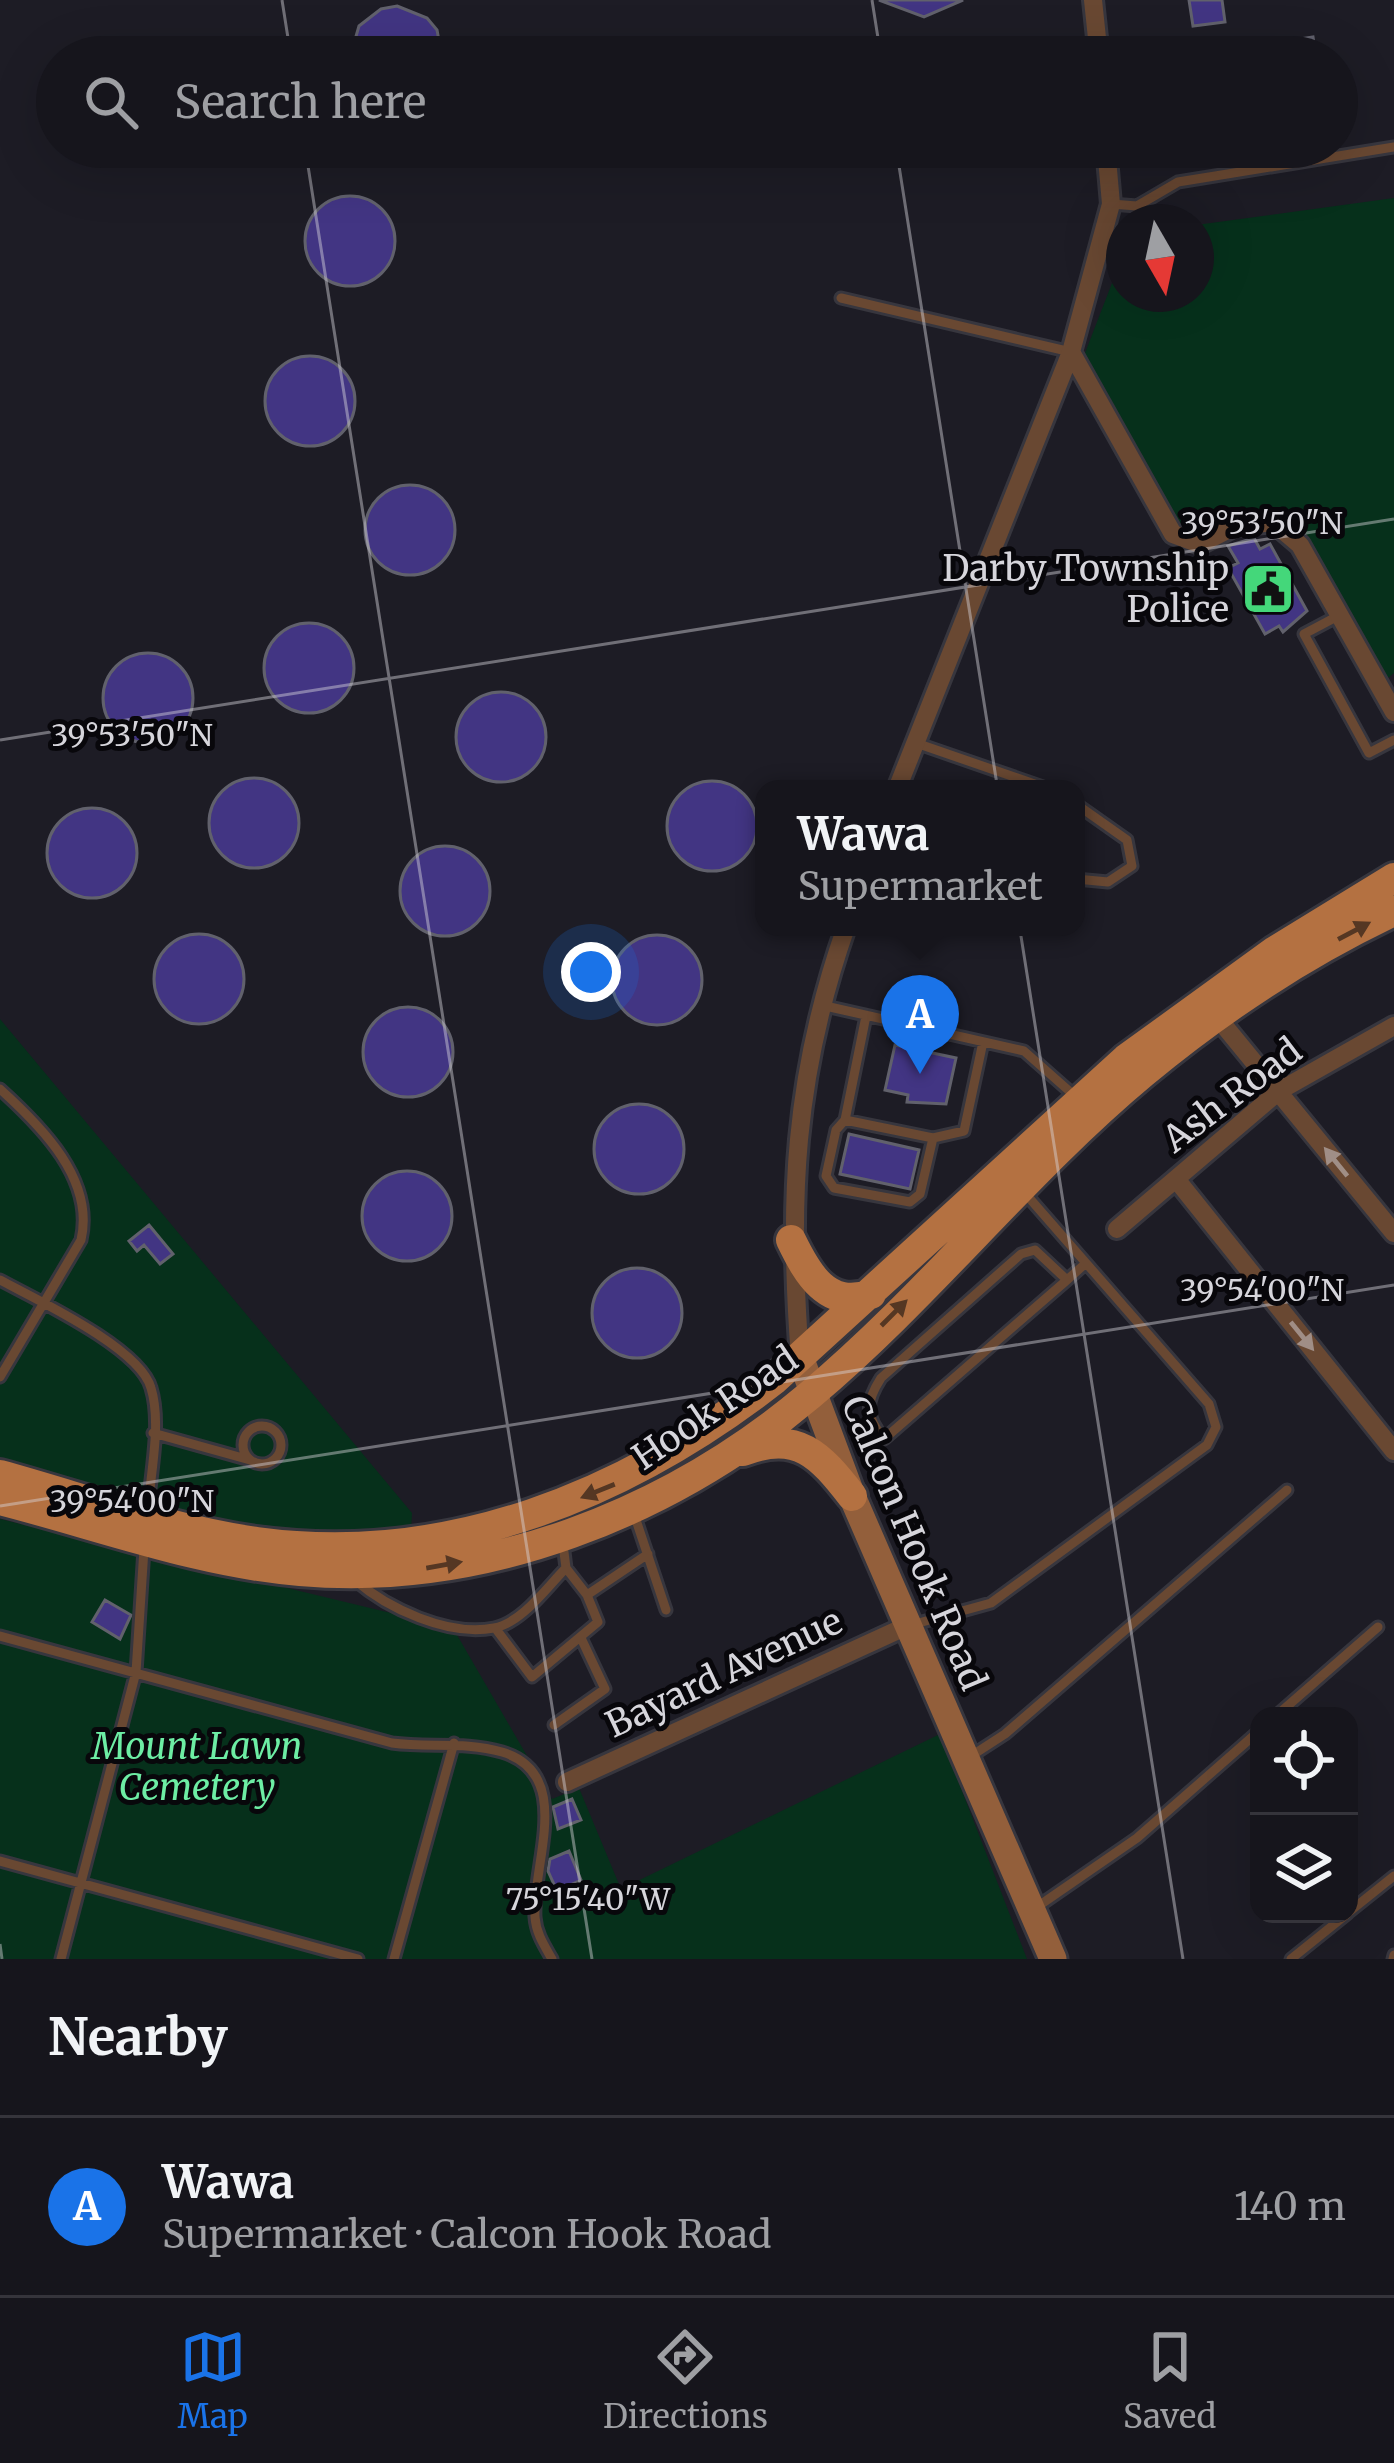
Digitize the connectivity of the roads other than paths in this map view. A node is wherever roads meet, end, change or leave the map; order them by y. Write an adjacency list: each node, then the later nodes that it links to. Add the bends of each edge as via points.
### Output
1 (1093, 0): 2 (street)
2 (1097, 36)
3 (1394, 147): 4 (lane)
4 (1358, 153)
5 (1108, 168): 7 (street)
6 (1264, 168): 8 (lane, via 1178,182)
7 (1111, 204)
8 (1140, 204)
9 (1106, 222): 11 (street)
10 (841, 298): 11 (lane)
11 (1071, 352): 12 (street, via 1173,534 1200,544 1235,526 1273,522 1300,545); 15 (street)
12 (1338, 616): 13 (street); 14 (lane, via 1304,634 1369,753)
13 (1394, 712)
14 (1394, 740)
15 (916, 743): 16 (street); 17 (lane)
16 (901, 780)
17 (1023, 780)
18 (1085, 810): 20 (lane, via 1127,840 1132,866 1108,882)
19 (1394, 878): 30 (main road, Hook Road, via 1170,1024)
20 (1085, 880)
21 (1394, 911): 25 (main road, Hook Road, one-way to 21)
22 (843, 936): 23 (street, Calcon Hook Road)
23 (820, 1005): 24 (lane); 45 (street, Calcon Hook Road, via 795,1138)
24 (866, 1016): 27 (lane); 31 (lane)
25 (1217, 1017): 29 (street); 40 (main road, Hook Road, via 1142,1074)
26 (1394, 1026): 29 (street, Ash Road)
27 (983, 1042): 30 (lane, via 1040,1061); 35 (lane, via 964,1131)
28 (0, 1089): 50 (lane, via 85,1198 81,1240)
29 (1279, 1091): 38 (street, Ash Road); 44 (street, one-way to 29)
30 (1079, 1100): 49 (main road, Hook Road)
31 (845, 1120): 32 (lane); 41 (lane, via 826,1176 834,1188)
32 (868, 1125): 33 (lane); 34 (lane)
33 (905, 1133): 35 (lane); 36 (lane)
34 (865, 1138)
35 (933, 1138): 42 (lane, via 920,1194 910,1202)
36 (902, 1146)
37 (856, 1178): 41 (lane)
38 (1176, 1179): 43 (street, Ash Road); 56 (street, one-way to 56)
39 (895, 1186): 42 (lane)
40 (1021, 1187): 46 (lane); 53 (main road, Hook Road, one-way to 40)
41 (854, 1192): 42 (lane)
42 (892, 1199)
43 (1117, 1228)
44 (1394, 1233)
45 (791, 1240): 49 (main road, via 825,1290 844,1298); 51 (street, Calcon Hook Road)
46 (1087, 1263): 48 (lane); 72 (lane, via 1209,1404 1216,1427 1207,1445 991,1603)
47 (0, 1280): 50 (lane)
48 (1066, 1280): 48 (lane, via 884,1439 868,1420 867,1400 880,1378 1021,1254 1035,1250)
49 (871, 1294): 51 (main road, Hook Road)
50 (45, 1304): 52 (lane); 54 (lane, via 137,1363 151,1387)
51 (800, 1357): 53 (street, Calcon Hook Road); 65 (main road, Hook Road, one-way to 65, via 728,1416 617,1484 506,1523 429,1539 301,1547)
52 (0, 1377)
53 (811, 1395): 59 (main road, Hook Road); 62 (street, Calcon Hook Road)
54 (153, 1432): 57 (lane); 65 (lane)
55 (244, 1440): 57 (lane); 58 (lane); 58 (lane, via 261,1426 281,1440 273,1461)
56 (1394, 1451)
57 (223, 1452): 58 (lane)
58 (250, 1460)
59 (706, 1468): 62 (main road, via 787,1441 819,1454); 64 (main road, Hook Road)
60 (0, 1475): 65 (main road, Hook Road)
61 (1287, 1490): 82 (lane)
62 (852, 1496): 72 (street, Calcon Hook Road)
63 (0, 1500): 65 (main road, Hook Road)
64 (632, 1510): 66 (main road, Hook Road); 67 (lane)
65 (146, 1527): 69 (main road, Hook Road, via 268,1568); 77 (lane)
66 (560, 1537): 68 (lane); 69 (main road, Hook Road, one-way to 66, via 460,1563)
67 (648, 1554): 70 (lane); 71 (lane)
68 (566, 1568): 70 (lane); 74 (lane)
69 (347, 1573): 74 (lane, via 381,1603)
70 (587, 1595): 76 (lane, via 598,1622)
71 (666, 1610)
72 (909, 1625): 82 (street, Calcon Hook Road); 83 (street, Bayard Avenue)
73 (1378, 1627): 78 (lane)
74 (496, 1629): 76 (lane, via 532,1677)
75 (0, 1636): 77 (lane)
76 (581, 1637): 79 (lane, via 605,1689)
77 (136, 1672): 81 (lane, via 392,1743); 86 (lane)
78 (1286, 1707)
79 (554, 1725)
80 (1250, 1739): 88 (lane, via 1137,1838)
81 (454, 1743): 92 (lane); 93 (lane, via 507,1754 537,1775 546,1797 535,1920)
82 (968, 1759): 88 (street, Calcon Hook Road)
83 (567, 1782)
84 (0, 1862): 86 (lane)
85 (1394, 1876): 87 (lane)
86 (82, 1884): 90 (lane); 91 (lane)
87 (1358, 1905)
88 (1033, 1910): 94 (street, Calcon Hook Road)
89 (1336, 1923): 95 (lane)
90 (61, 1959)
91 (358, 1959)
92 (394, 1959)
93 (552, 1959)
94 (1053, 1959)
95 (1291, 1959)

